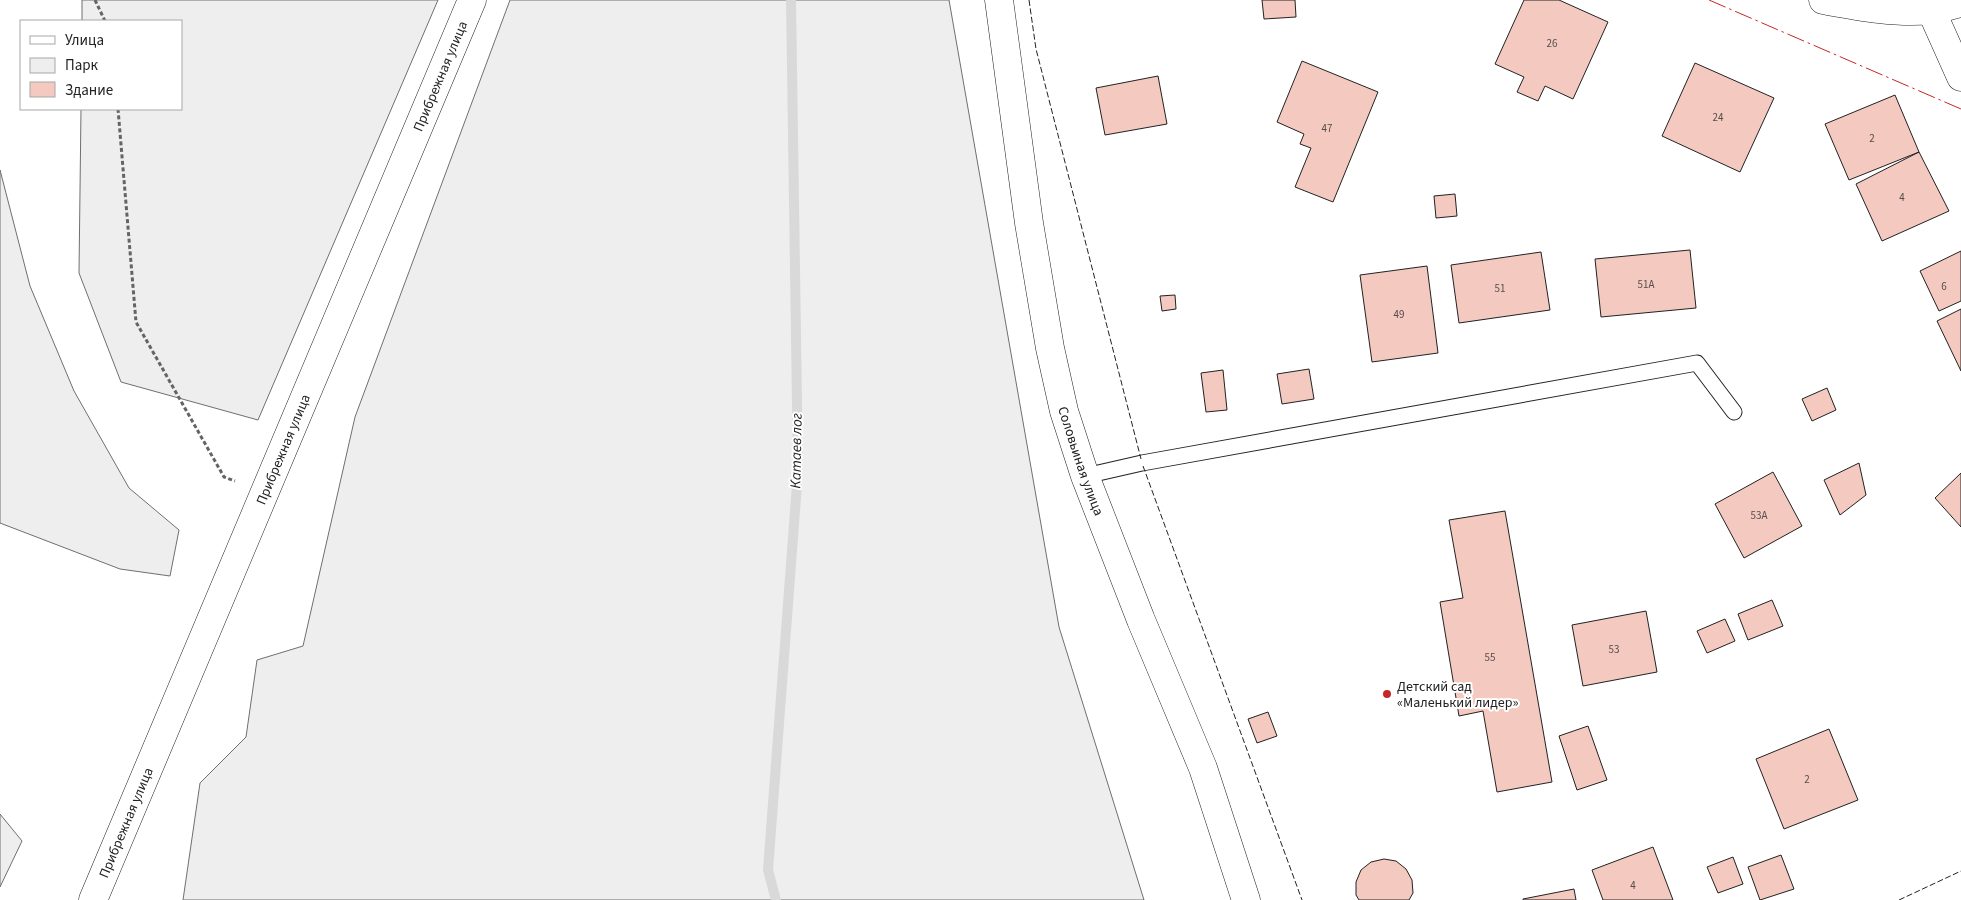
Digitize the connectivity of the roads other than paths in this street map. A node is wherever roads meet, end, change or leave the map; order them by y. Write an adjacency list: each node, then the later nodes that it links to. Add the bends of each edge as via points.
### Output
1 (472, 0): 9 (street, Прибрежная улица)
2 (999, 0): 8 (street, Соловьиная улица, via 1029,223 1050,348 1064,411)
3 (1823, 0): 5 (street, via 1866,8)
4 (1961, 3): 5 (street)
5 (1931, 10): 6 (street)
6 (1961, 77)
7 (1734, 412): 8 (lane, via 1697,363 1142,462)
8 (1085, 476): 10 (street, Соловьиная улица, via 1204,768)
9 (93, 900)
10 (1246, 900)

